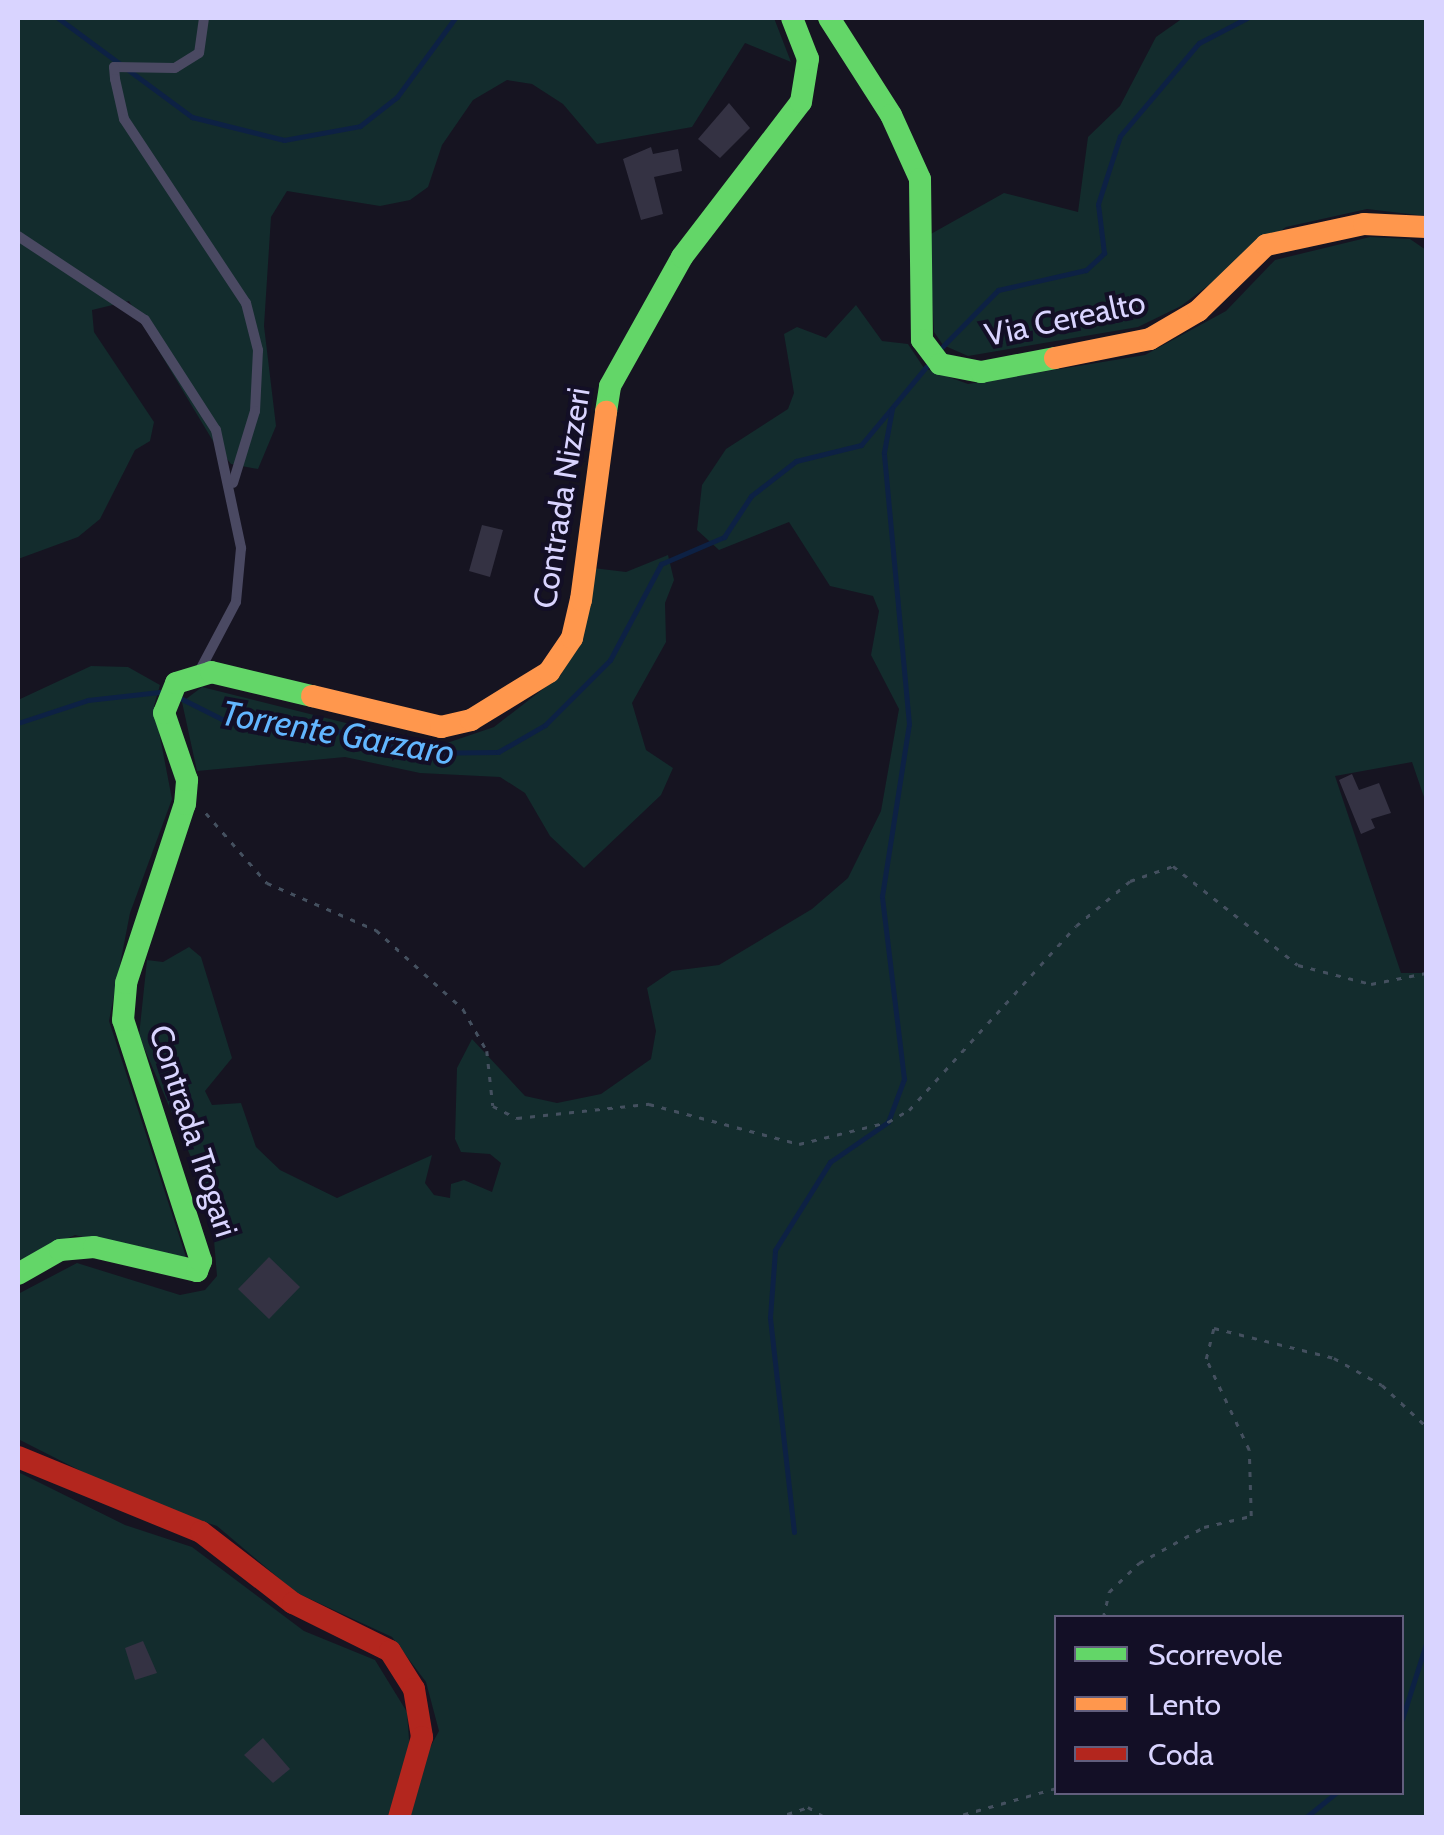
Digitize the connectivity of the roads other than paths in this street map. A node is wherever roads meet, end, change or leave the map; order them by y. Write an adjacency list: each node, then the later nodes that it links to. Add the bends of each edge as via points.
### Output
1 (204, 18): 6 (lane, via 199,53 175,68 114,66 124,119 246,303 258,350 255,411)
2 (792, 18): 7 (street, Contrada Nizzeri, via 808,59 801,102 682,258 610,386 581,600 572,638 549,672 471,720 441,727)
3 (829, 18): 4 (street, Via Cerealto, via 891,115 920,179 922,340 940,364 981,372 1150,339 1198,311 1266,245 1364,224)
4 (1426, 226)
5 (18, 236): 6 (lane, via 145,320 216,430)
6 (232, 483): 7 (lane, via 241,548 236,602)
7 (198, 673): 8 (street, Contrada Trogari, via 176,683 164,702 187,788 126,983 124,1020 201,1260 197,1271 94,1246 60,1250)
8 (18, 1274)
9 (18, 1457): 10 (street, via 201,1532 293,1603 390,1651 414,1690 422,1736)
10 (399, 1818)

